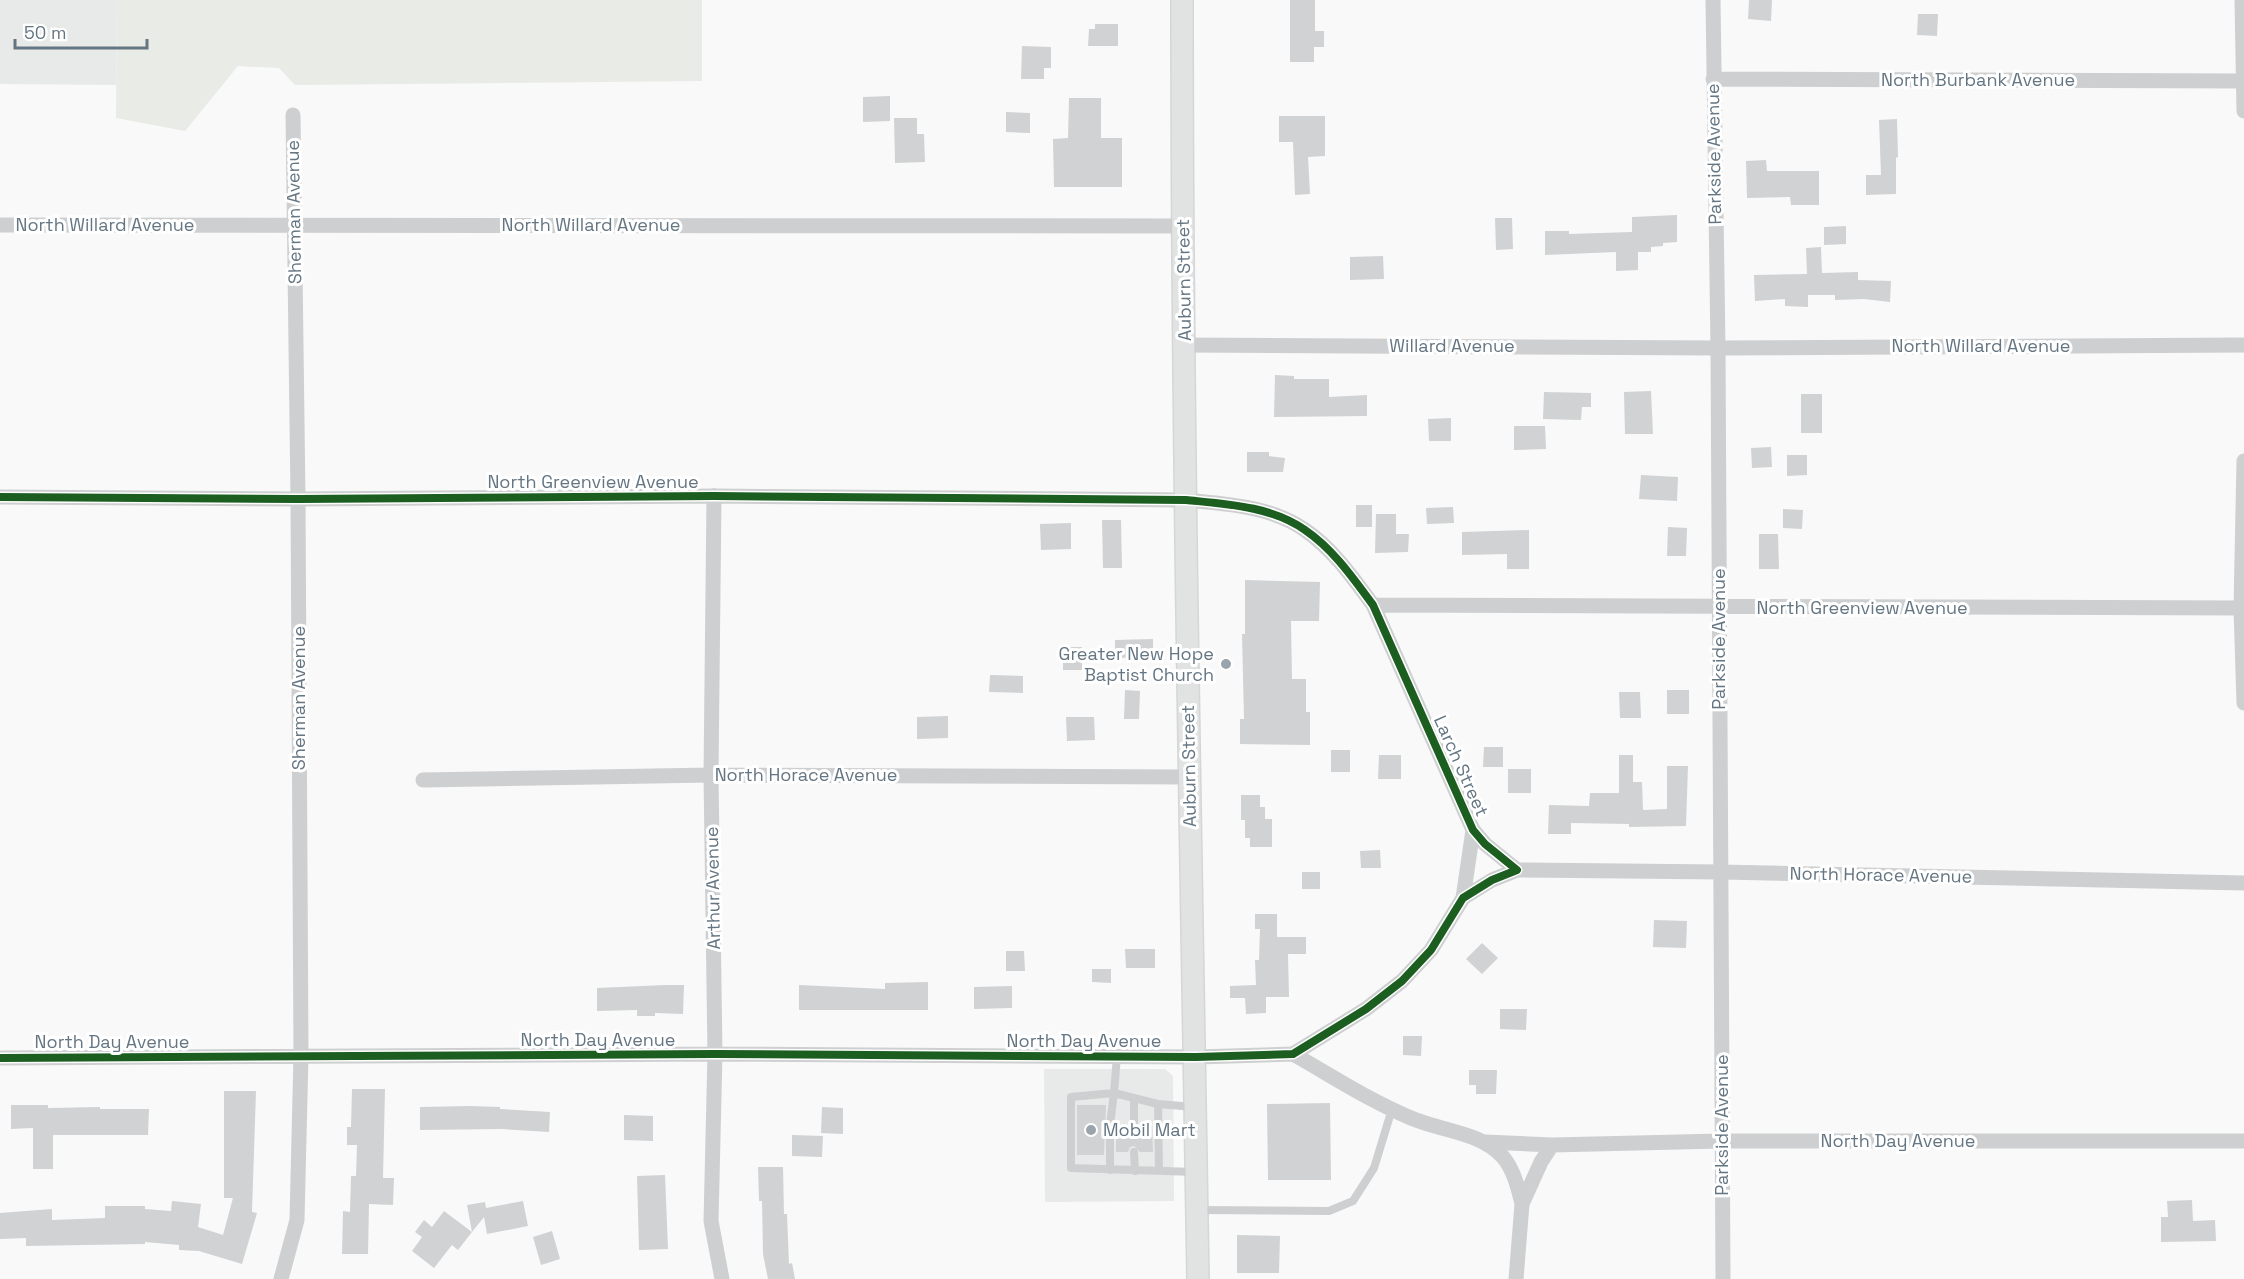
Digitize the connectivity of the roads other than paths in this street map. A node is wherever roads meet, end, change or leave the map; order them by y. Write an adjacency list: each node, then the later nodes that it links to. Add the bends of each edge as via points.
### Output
1 (1182, 0): 10 (main road, Auburn Street)
2 (1713, 0): 4 (street, Parkside Avenue)
3 (2242, 0): 5 (street)
4 (1713, 79): 5 (street, North Burbank Avenue); 13 (street, Parkside Avenue)
5 (2244, 81): 6 (street)
6 (2244, 111)
7 (293, 115): 9 (street, Sherman Avenue)
8 (0, 225): 9 (street, North Willard Avenue)
9 (293, 225): 10 (street, North Willard Avenue); 17 (street, Sherman Avenue)
10 (1182, 226): 11 (main road, Auburn Street)
11 (1185, 345): 13 (street, Willard Avenue); 18 (main road, Auburn Street)
12 (2244, 345): 13 (street, North Willard Avenue)
13 (1718, 348): 20 (street, Parkside Avenue)
14 (2244, 462): 21 (street)
15 (714, 496): 17 (street, North Greenview Avenue); 18 (street, North Greenview Avenue); 23 (street, Arthur Avenue)
16 (0, 497): 17 (street, North Greenview Avenue)
17 (298, 499): 33 (street, Sherman Avenue)
18 (1186, 500): 19 (street, Larch Street, via 1248,508 1298,526 1326,548); 24 (main road, Auburn Street)
19 (1373, 605): 20 (street, North Greenview Avenue); 26 (street, Larch Street)
20 (1719, 608): 21 (street, North Greenview Avenue); 28 (street, Parkside Avenue)
21 (2242, 608): 22 (street)
22 (2244, 703)
23 (711, 775): 24 (street, North Horace Avenue); 25 (street, North Horace Avenue); 31 (street, Arthur Avenue)
24 (1189, 777): 35 (main road, Auburn Street)
25 (423, 780)
26 (1473, 830): 27 (street, Larch Street); 30 (street, Larch Street)
27 (1517, 870): 28 (street, North Horace Avenue); 30 (street, Larch Street)
28 (1721, 872): 29 (street, North Horace Avenue); 43 (street, Parkside Avenue)
29 (2244, 883)
30 (1463, 898): 32 (street, Larch Street, via 1431,950 1402,981)
31 (715, 1054): 33 (street, North Day Avenue); 34 (street, North Day Avenue); 55 (street, Arthur Avenue, via 711,1221)
32 (1293, 1054): 35 (street); 41 (street, North Day Avenue)
33 (301, 1055): 36 (street, North Day Avenue); 54 (street, Sherman Avenue, via 297,1220)
34 (1117, 1056): 35 (street, North Day Avenue); 37 (lane)
35 (1196, 1057): 40 (main road, Auburn Street)
36 (0, 1058)
37 (1114, 1093): 38 (lane); 48 (lane); 48 (lane, via 1071,1097 1071,1168)
38 (1134, 1098): 39 (lane); 42 (lane)
39 (1158, 1104): 40 (lane); 50 (lane)
40 (1196, 1107): 51 (main road, Auburn Street)
41 (1392, 1109): 45 (street, North Day Avenue); 53 (lane, via 1374,1168 1353,1201 1329,1211)
42 (1134, 1126)
43 (1721, 1141): 44 (street, North Day Avenue); 46 (street, North Day Avenue); 58 (street, Parkside Avenue)
44 (2244, 1141)
45 (1485, 1142): 46 (street, North Day Avenue); 52 (street, North Day Avenue, via 1512,1170)
46 (1552, 1145): 52 (street)
47 (1134, 1152): 49 (lane)
48 (1110, 1170): 49 (lane)
49 (1135, 1171): 50 (lane)
50 (1159, 1171): 51 (lane)
51 (1197, 1172): 53 (main road, Auburn Street)
52 (1522, 1204): 57 (street)
53 (1197, 1210): 56 (main road, Auburn Street)
54 (281, 1279)
55 (722, 1279)
56 (1198, 1279)
57 (1516, 1279)
58 (1723, 1279)

